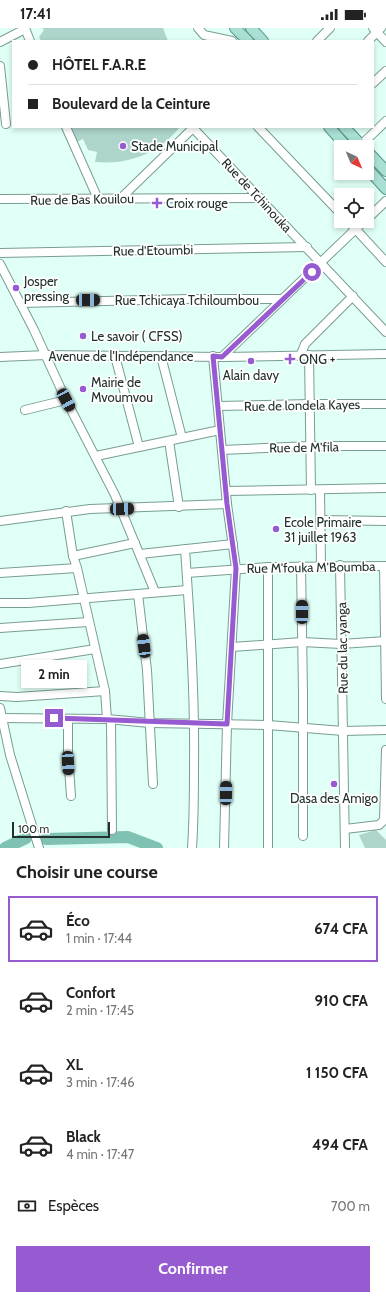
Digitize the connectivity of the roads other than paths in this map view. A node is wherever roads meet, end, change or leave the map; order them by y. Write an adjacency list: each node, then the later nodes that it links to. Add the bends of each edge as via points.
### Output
1 (198, 28): 8 (street, via 204,35)
2 (235, 28): 9 (main road)
3 (251, 28): 10 (main road)
4 (330, 28): 11 (street)
5 (25, 29): 7 (street); 13 (street)
6 (377, 29): 12 (street); 14 (street)
7 (30, 40)
8 (227, 40)
9 (247, 40)
10 (262, 40)
11 (318, 40)
12 (369, 40)
13 (0, 42)
14 (386, 42)
15 (0, 66): 19 (street)
16 (386, 71): 17 (street)
17 (374, 82)
18 (386, 121): 28 (street)
19 (6, 124)
20 (66, 128): 36 (street)
21 (193, 128): 33 (street)
22 (195, 128): 34 (street, Rue de Tchinouka)
23 (259, 128): 38 (street)
24 (330, 128): 26 (main road)
25 (345, 128): 27 (main road)
26 (341, 140)
27 (356, 140)
28 (371, 140)
29 (374, 158): 30 (main road)
30 (386, 171)
31 (374, 176): 32 (main road)
32 (386, 189)
33 (121, 198): 34 (street, Rue de Bas Kouilou); 36 (street, Rue de Bas Kouilou)
34 (260, 198): 41 (street, Rue de Tchinouka)
35 (0, 199): 36 (street, Rue de Bas Kouilou)
36 (98, 199)
37 (386, 201): 39 (street)
38 (334, 207)
39 (374, 212)
40 (356, 229): 43 (street); 44 (street)
41 (307, 247): 42 (street, Rue d'Etoumbi); 43 (street, Rue de Tchinouka)
42 (0, 253)
43 (321, 262): 46 (street, Rue de Tchinouka); 47 (street)
44 (386, 262)
45 (0, 264): 48 (street)
46 (353, 296): 49 (street, Rue de Tchinouka); 50 (street, via 305,344)
47 (282, 300): 48 (street, Rue Tchicaya Tchiloumbou, via 102,300); 58 (street)
48 (20, 303): 53 (street)
49 (386, 332)
50 (301, 354): 51 (street, Avenue de l'Indépendance); 58 (street, Avenue de l'Indépendance)
51 (309, 354): 52 (street, Avenue de l'Indépendance); 60 (street)
52 (386, 354)
53 (46, 355): 54 (street, Avenue de l'Indépendance); 57 (street, Avenue de l'Indépendance); 59 (street)
54 (115, 356): 55 (street, Avenue de l'Indépendance); 69 (street)
55 (161, 356): 56 (street, Avenue de l'Indépendance); 65 (street)
56 (213, 356): 58 (street, Avenue de l'Indépendance); 62 (street)
57 (0, 357)
58 (222, 357)
59 (66, 400): 63 (street); 71 (street)
60 (310, 404): 61 (street, Rue de londela Kayes); 62 (street, Rue de londela Kayes); 67 (street)
61 (386, 404)
62 (218, 406): 64 (street)
63 (25, 410)
64 (220, 430): 65 (street); 70 (street)
65 (182, 438): 66 (street)
66 (169, 441): 69 (street); 77 (street)
67 (310, 446): 68 (street, Rue de M'fila); 70 (street, Rue de M'fila); 73 (street)
68 (386, 446)
69 (139, 447): 71 (street)
70 (222, 450): 75 (street)
71 (96, 456): 78 (street)
72 (386, 488): 74 (street)
73 (311, 490): 74 (street); 75 (street)
74 (320, 490): 80 (street)
75 (226, 491): 76 (street)
76 (227, 504): 77 (street); 84 (street)
77 (179, 507): 78 (street)
78 (122, 509): 79 (street); 83 (street)
79 (66, 511): 82 (street); 87 (street)
80 (320, 520): 81 (street); 88 (street)
81 (386, 520)
82 (0, 521)
83 (135, 543): 86 (street); 87 (street)
84 (233, 544): 85 (street); 94 (street)
85 (185, 549): 86 (street); 96 (street)
86 (140, 554): 98 (street)
87 (73, 556): 93 (street)
88 (321, 565): 89 (street, Rue M'fouka M'Boumba); 90 (street, Rue M'fouka M'Boumba)
89 (340, 565): 91 (street, Rue M'fouka M'Boumba); 106 (street, Rue du lac yanga)
90 (301, 566): 92 (street, Rue M'fouka M'Boumba); 105 (street)
91 (385, 566): 104 (street)
92 (268, 567): 94 (street, Rue M'fouka M'Boumba); 107 (street)
93 (77, 568): 95 (street); 100 (street)
94 (236, 568): 96 (street, Rue M'fouka M'Boumba); 108 (street)
95 (0, 573)
96 (187, 573): 97 (street)
97 (187, 590): 98 (street); 119 (street)
98 (155, 592): 99 (street)
99 (138, 594): 100 (street); 118 (street)
100 (84, 598): 101 (street); 102 (street)
101 (0, 603)
102 (88, 622): 103 (street); 109 (street)
103 (0, 628)
104 (385, 641): 106 (street); 113 (street)
105 (302, 642): 106 (street); 107 (street); 122 (street)
106 (341, 644): 124 (street, Rue du lac yanga)
107 (267, 645): 108 (street); 121 (street)
108 (232, 647): 120 (street)
109 (95, 649): 110 (street); 111 (street)
110 (0, 664)
111 (105, 691): 112 (street); 117 (street)
112 (0, 696)
113 (386, 699)
114 (0, 708): 115 (street)
115 (0, 718): 116 (street); 131 (street)
116 (68, 719): 117 (street); 127 (street)
117 (109, 720): 118 (street); 129 (street)
118 (150, 723): 119 (street); 126 (street)
119 (195, 724): 120 (street); 132 (street)
120 (227, 724): 121 (street); 133 (street)
121 (268, 725): 122 (street); 134 (street)
122 (303, 727): 124 (street); 130 (street)
123 (386, 730): 124 (street)
124 (343, 731): 128 (street, Rue du lac yanga)
125 (386, 750): 128 (street, via 384,820 379,825)
126 (153, 784)
127 (71, 796)
128 (345, 829): 135 (street, Rue du lac yanga)
129 (112, 830)
130 (303, 836)
131 (39, 848)
132 (192, 848)
133 (224, 848)
134 (268, 848)
135 (345, 848)

